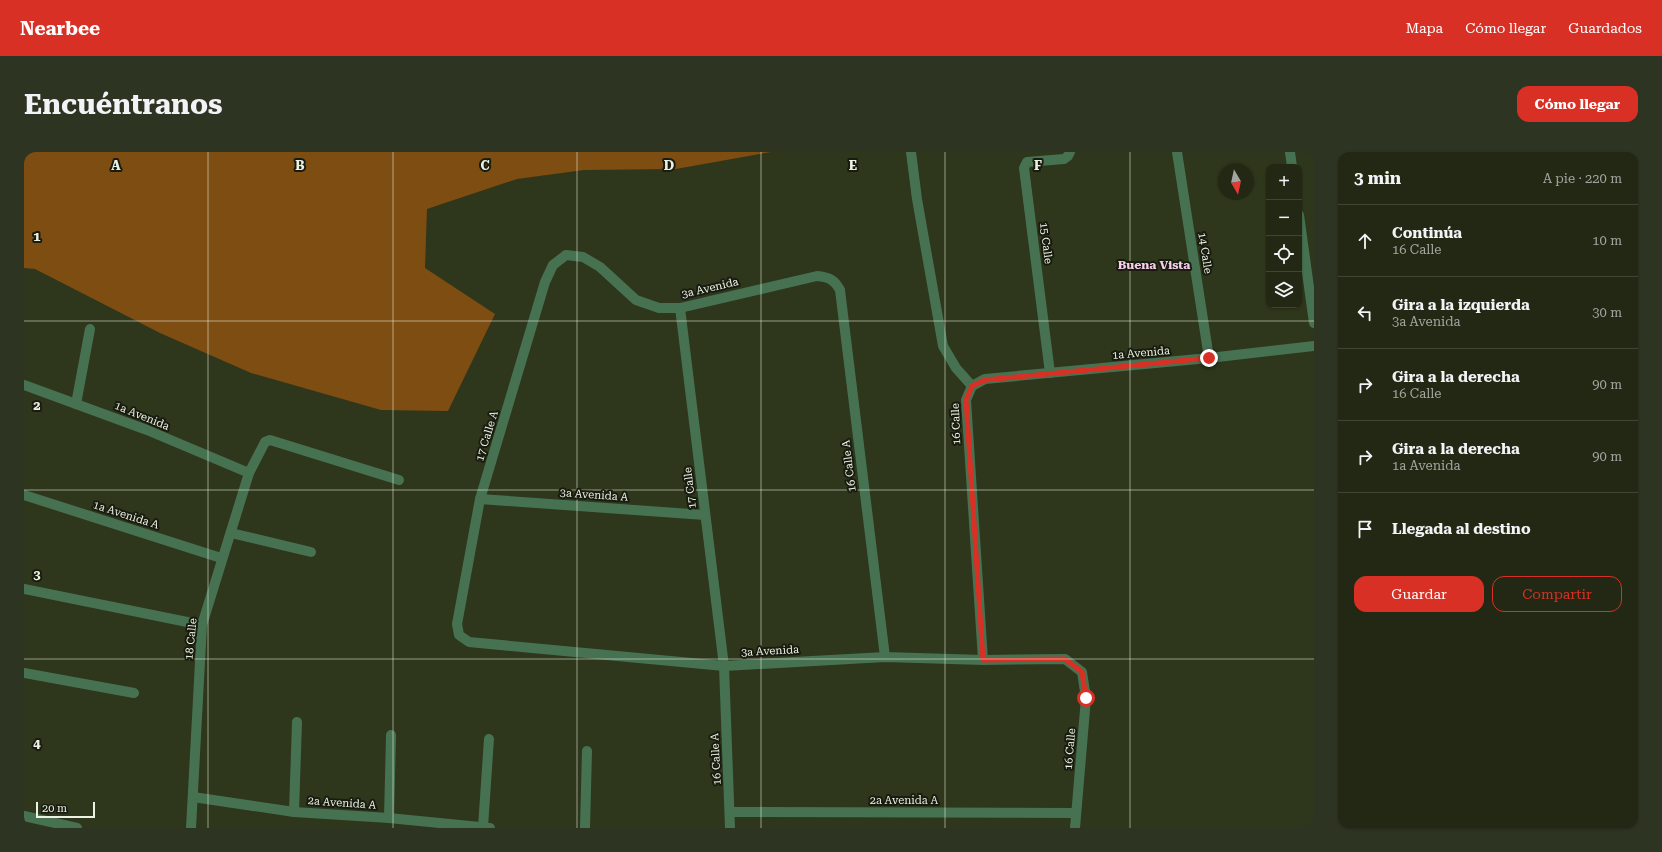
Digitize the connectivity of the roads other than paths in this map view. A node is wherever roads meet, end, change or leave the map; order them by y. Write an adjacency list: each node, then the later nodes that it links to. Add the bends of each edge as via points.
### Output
1 (911, 152): 16 (street, via 943,346 956,368)
2 (1070, 152): 14 (street, 15 Calle, via 1064,159 1028,162 1024,168)
3 (1177, 152): 13 (street, 14 Calle)
4 (1290, 152): 5 (street)
5 (1292, 164)
6 (1302, 236): 10 (street)
7 (566, 255): 9 (street, 3a Avenida, via 583,257 600,267 636,300 659,308); 21 (street, 17 Calle A, via 553,265 545,282)
8 (827, 277): 9 (street, 3a Avenida, via 817,276); 29 (street, 16 Calle A, via 836,282 840,290)
9 (680, 308): 22 (street, 17 Calle)
10 (1314, 323)
11 (90, 329): 17 (street)
12 (1314, 346): 13 (street, 1a Avenida)
13 (1209, 358): 14 (street, 1a Avenida)
14 (1050, 373): 16 (street, 1a Avenida, via 985,380)
15 (24, 385): 17 (street, 1a Avenida)
16 (972, 386): 30 (street, 16 Calle, via 966,400)
17 (76, 404): 18 (street, 1a Avenida, via 147,430)
18 (249, 473): 19 (street, 18 Calle, via 267,440); 23 (street, 18 Calle)
19 (399, 480)
20 (24, 495): 25 (street, 1a Avenida A)
21 (480, 499): 22 (street, 3a Avenida A); 28 (street, 17 Calle A, via 457,624)
22 (705, 515): 31 (street, 17 Calle)
23 (231, 534): 24 (street); 25 (street, 18 Calle)
24 (311, 552)
25 (221, 558): 27 (street, 18 Calle)
26 (24, 589): 27 (street)
27 (202, 625): 39 (street, 18 Calle)
28 (459, 635): 31 (street, 3a Avenida, via 469,642)
29 (885, 657): 30 (street, 3a Avenida); 31 (street, 3a Avenida)
30 (983, 660): 32 (street, 3a Avenida, via 1065,659)
31 (724, 666): 41 (street, 16 Calle A)
32 (1082, 672): 42 (street, 16 Calle, via 1086,698)
33 (24, 673): 34 (street)
34 (134, 693)
35 (297, 722): 40 (street)
36 (391, 735): 44 (street)
37 (489, 740): 47 (street)
38 (587, 751): 48 (street)
39 (193, 797): 40 (street, 2a Avenida A); 46 (street, 18 Calle)
40 (294, 812): 44 (street, 2a Avenida A)
41 (731, 812): 42 (street, 2a Avenida A); 49 (street, 16 Calle A)
42 (1076, 813): 50 (street, 16 Calle)
43 (24, 816): 45 (street)
44 (389, 818): 47 (street, 2a Avenida A)
45 (77, 828)
46 (191, 828)
47 (486, 828)
48 (585, 828)
49 (730, 828)
50 (1075, 828)

